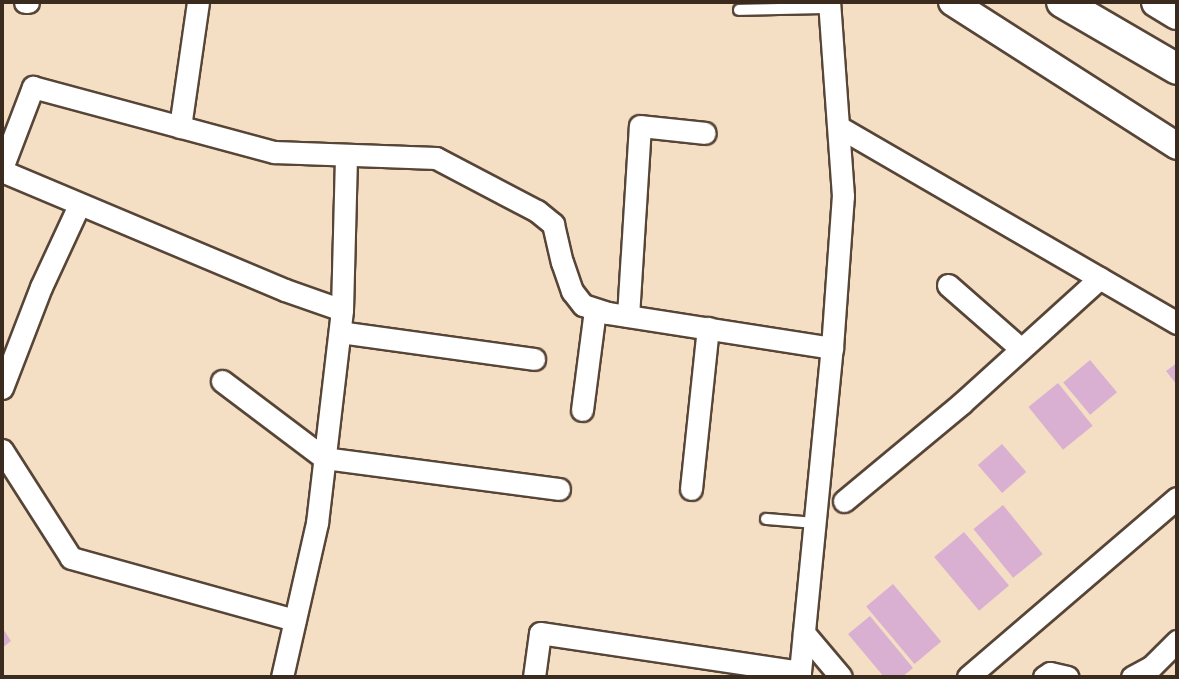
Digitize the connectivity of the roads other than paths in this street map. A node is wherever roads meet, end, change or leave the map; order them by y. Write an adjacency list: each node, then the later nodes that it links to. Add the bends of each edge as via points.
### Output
1 (198, 2): 10 (street)
2 (952, 2): 13 (street)
3 (1062, 2): 9 (main road)
4 (1157, 2): 8 (main road)
5 (797, 4): 6 (lane); 7 (lane)
6 (830, 5): 11 (street)
7 (739, 10)
8 (1177, 14)
9 (1177, 69)
10 (180, 127): 14 (street, via 274,152); 15 (street, via 33,87)
11 (839, 127): 17 (street); 25 (street, via 843,196)
12 (705, 134): 21 (street, via 640,125)
13 (1177, 146)
14 (346, 155): 19 (street); 20 (street, via 436,158 537,211 553,223 572,291 583,305)
15 (2, 170): 16 (street)
16 (79, 205): 19 (street); 29 (street)
17 (1100, 278): 22 (street); 26 (street)
18 (948, 285): 26 (street)
19 (342, 310): 24 (street)
20 (595, 310): 21 (street); 30 (street)
21 (628, 316): 23 (street)
22 (1177, 323)
23 (708, 328): 25 (street); 34 (street)
24 (340, 332): 27 (street); 32 (street)
25 (832, 348): 38 (street)
26 (1021, 349): 36 (street)
27 (534, 359)
28 (222, 381): 32 (street)
29 (2, 388)
30 (582, 410)
31 (2, 450): 39 (street, via 71,558)
32 (324, 458): 33 (street); 39 (street, via 317,523)
33 (559, 489)
34 (691, 489)
35 (1177, 498): 46 (street)
36 (844, 501)
37 (766, 519): 38 (lane)
38 (816, 523): 40 (street)
39 (295, 620): 43 (street)
40 (804, 633): 42 (street, via 800,672); 45 (street)
41 (1177, 641): 49 (street, via 1151,667)
42 (736, 670): 44 (street, via 540,633)
43 (282, 677)
44 (534, 677)
45 (841, 677)
46 (968, 677)
47 (1044, 677): 48 (street)
48 (1068, 677)
49 (1132, 677)

